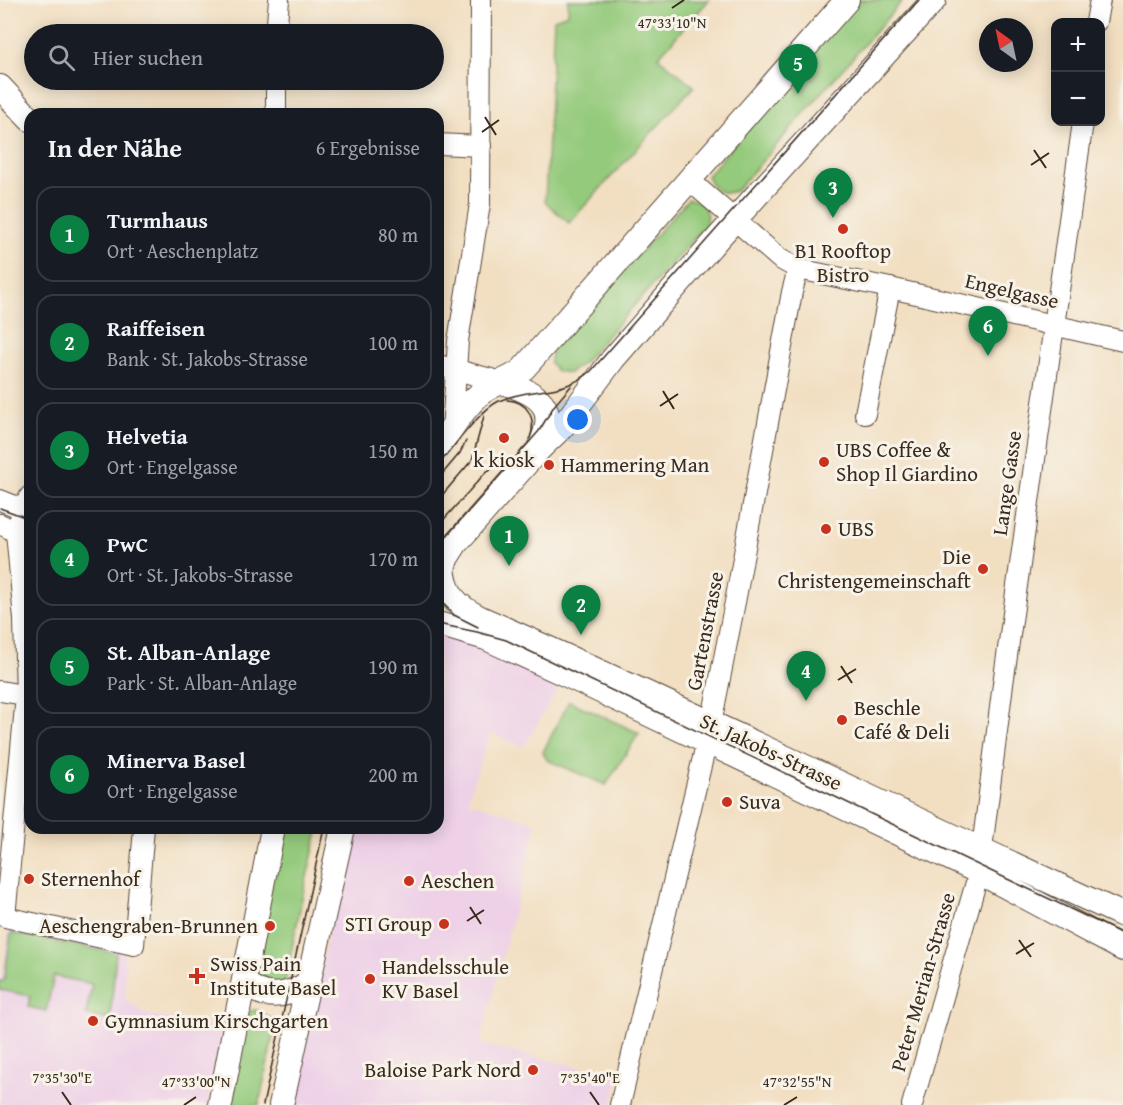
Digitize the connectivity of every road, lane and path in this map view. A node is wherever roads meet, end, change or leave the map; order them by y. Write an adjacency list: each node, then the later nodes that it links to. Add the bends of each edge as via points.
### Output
1 (279, 0): 7 (street)
2 (481, 0): 14 (street)
3 (847, 0): 15 (main road)
4 (934, 0): 16 (main road)
5 (1100, 0): 6 (street)
6 (1097, 18)
7 (277, 24)
8 (0, 87): 11 (main road)
9 (276, 90): 10 (street)
10 (276, 108)
11 (24, 113)
12 (1082, 126): 19 (street, Lange Gasse)
13 (444, 144): 14 (street)
14 (481, 146): 21 (street, via 480,204 458,341)
15 (689, 180): 16 (street, Engelgasse); 22 (main road, via 524,368)
16 (735, 219): 17 (street, Engelgasse, via 780,259); 25 (main road, via 613,359 562,427)
17 (798, 269): 18 (street, Engelgasse); 36 (street, Gartenstrasse)
18 (890, 288): 19 (street, Engelgasse); 23 (street)
19 (1054, 325): 20 (street, Engelgasse); 41 (street, Lange Gasse)
20 (1123, 341)
21 (448, 367): 22 (street); 24 (street)
22 (502, 382): 24 (main road, via 478,395); 25 (main road, via 532,393 545,406 548,422)
23 (865, 414)
24 (445, 438)
25 (539, 449): 30 (main road)
26 (0, 500): 27 (street)
27 (24, 505)
28 (24, 510): 29 (street)
29 (8, 528): 31 (street)
30 (444, 560): 36 (main road, St. Jakobs-Strasse, via 448,592 471,614 595,669)
31 (24, 619)
32 (444, 626): 36 (main road, St. Jakobs-Strasse, via 495,641)
33 (0, 691): 34 (street)
34 (24, 695)
35 (24, 725): 40 (street)
36 (709, 733): 41 (main road, St. Jakobs-Strasse); 48 (street, Gartenstrasse)
37 (143, 834): 40 (street, via 134,945 5,917)
38 (272, 834): 44 (main road)
39 (342, 834): 45 (main road)
40 (6, 853)
41 (980, 862): 42 (main road, St. Jakobs-Strasse); 43 (main road, St. Jakobs-Strasse); 49 (street, Peter Merian-Strasse)
42 (1123, 915)
43 (1123, 949)
44 (244, 982): 45 (main road, via 259,993 274,995 289,994); 46 (main road)
45 (306, 985): 47 (main road)
46 (219, 1105)
47 (280, 1105)
48 (620, 1105)
49 (912, 1105)

